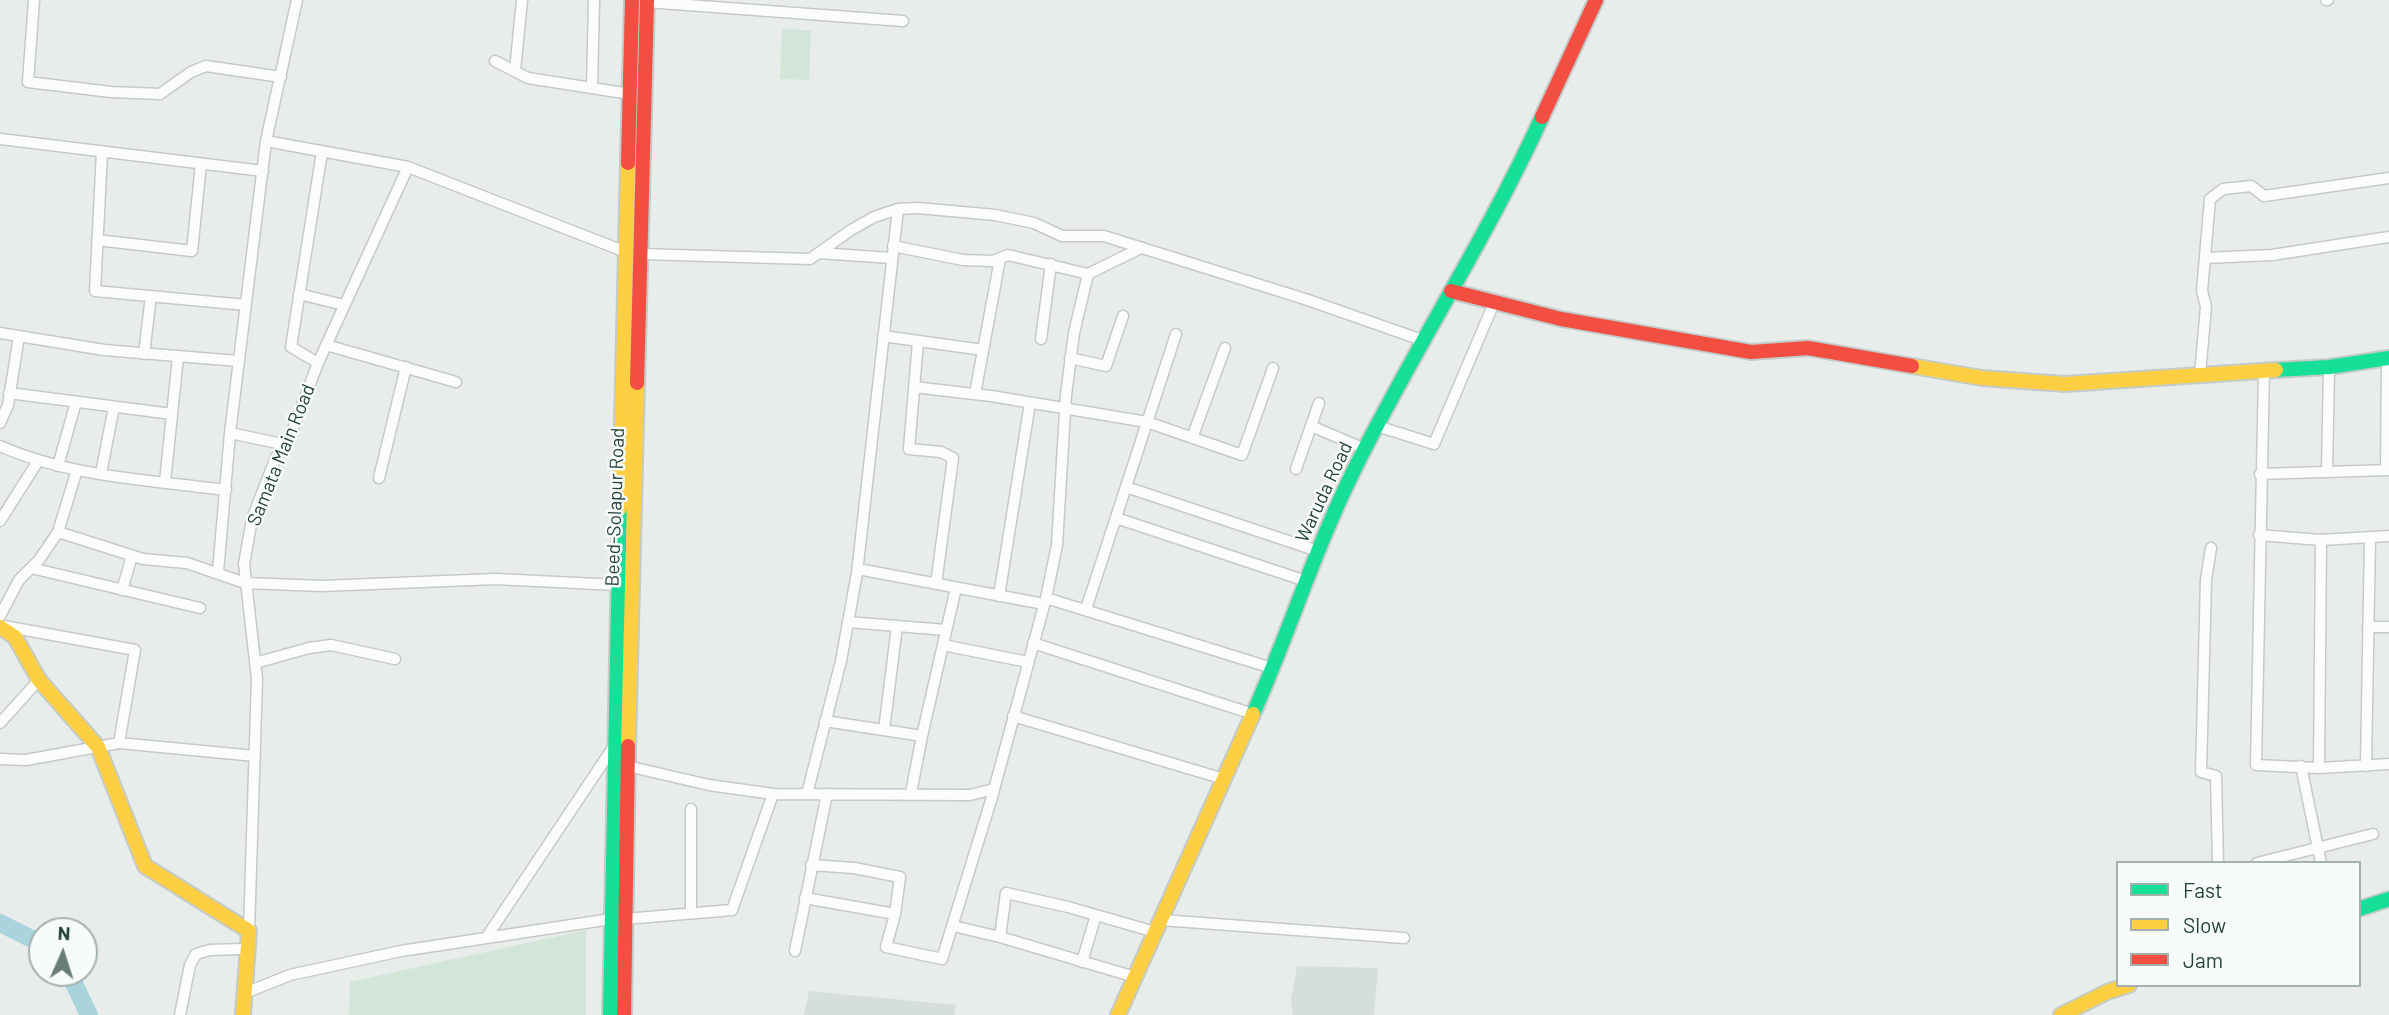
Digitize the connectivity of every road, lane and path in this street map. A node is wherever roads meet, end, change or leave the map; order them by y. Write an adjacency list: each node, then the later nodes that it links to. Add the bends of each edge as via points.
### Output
1 (34, 0): 10 (street, via 28,82 160,94 206,66)
2 (297, 0): 10 (street, Samata Main Road)
3 (522, 0): 9 (street)
4 (594, 0): 11 (street)
5 (1596, 0): 33 (street, Waruda Road, via 1512,183)
6 (642, 1): 7 (street); 12 (street, Beed-Solapur Road); 26 (street, Beed-Solapur Road)
7 (903, 21)
8 (495, 61): 9 (street)
9 (515, 71): 11 (street, via 528,78)
10 (281, 77): 14 (street, Samata Main Road)
11 (592, 88): 12 (street)
12 (630, 94): 26 (street, Beed-Solapur Road)
13 (0, 139): 15 (street)
14 (266, 141): 16 (street); 19 (street, Samata Main Road)
15 (102, 152): 17 (street); 23 (street)
16 (322, 152): 18 (street); 34 (street)
17 (201, 164): 19 (street); 23 (street, via 192,251)
18 (408, 167): 26 (street); 38 (street, Samata Main Road)
19 (263, 171): 37 (street, Samata Main Road)
20 (2389, 178): 30 (street, via 2264,196 2251,186 2223,189 2210,199)
21 (898, 209): 24 (street); 25 (street, via 995,215 1034,223 1062,236 1104,236); 27 (street, via 863,223)
22 (2389, 237): 30 (street, via 2272,255)
23 (97, 240): 35 (street, via 95,291)
24 (893, 246): 28 (street); 29 (street, via 963,260)
25 (1141, 248): 32 (street); 45 (street)
26 (633, 253): 27 (street, via 810,259); 108 (street, Beed-Solapur Road); 141 (street, Beed-Solapur Road)
27 (819, 253): 28 (street)
28 (891, 258): 43 (street)
29 (1000, 258): 31 (street, via 1008,255); 49 (street)
30 (2205, 258): 60 (street)
31 (1051, 264): 32 (street); 44 (street)
32 (1088, 274): 52 (street)
33 (1451, 291): 36 (street); 45 (street, Waruda Road)
34 (299, 294): 38 (street); 55 (street, via 291,347)
35 (151, 296): 37 (street); 50 (street)
36 (1494, 303): 60 (street, via 1751,352 1808,348 1982,378 2065,384); 74 (street, via 1434,444)
37 (246, 305): 54 (street, Samata Main Road)
38 (344, 305): 47 (street, Samata Main Road)
39 (1122, 316): 52 (street, via 1106,366)
40 (0, 333): 42 (street)
41 (1176, 334): 71 (street)
42 (19, 336): 50 (street); 63 (street)
43 (883, 336): 46 (street); 103 (street)
44 (1041, 338)
45 (1422, 340): 74 (street, Waruda Road)
46 (918, 341): 49 (street); 62 (street)
47 (326, 345): 55 (street, Samata Main Road); 56 (street)
48 (1225, 348): 76 (street)
49 (983, 351): 64 (street)
50 (144, 354): 51 (street)
51 (178, 357): 54 (street); 70 (street)
52 (1070, 358): 69 (street)
53 (2388, 358): 58 (street); 84 (street)
54 (238, 361): 75 (street, Samata Main Road)
55 (318, 363): 77 (street, Samata Main Road)
56 (406, 368): 61 (street); 88 (street)
57 (1273, 368): 76 (street, via 1242,455)
58 (2329, 368): 59 (street); 85 (street)
59 (2264, 370): 60 (street); 87 (street)
60 (2200, 374)
61 (456, 382)
62 (914, 387): 64 (street); 107 (street, via 909,449 953,458)
63 (9, 393): 65 (street); 72 (street)
64 (975, 394): 66 (street)
65 (76, 402): 68 (street); 81 (street)
66 (1030, 403): 69 (street); 111 (street)
67 (1319, 403): 73 (street)
68 (114, 407): 70 (street); 86 (street)
69 (1065, 409): 71 (street); 112 (street, via 1057,545)
70 (172, 414): 89 (street)
71 (1147, 422): 76 (street); 90 (street)
72 (0, 423)
73 (1311, 426): 79 (street); 82 (street)
74 (1377, 426): 79 (street, Waruda Road)
75 (230, 433): 77 (street); 91 (street, Samata Main Road)
76 (1192, 438)
77 (287, 445): 106 (street, Samata Main Road, via 276,457 252,519)
78 (0, 446): 80 (street)
79 (1365, 449): 100 (street, Waruda Road)
80 (38, 461): 81 (street); 93 (street)
81 (58, 466): 83 (street)
82 (1296, 469)
83 (77, 470): 86 (street); 94 (street)
84 (2388, 470): 85 (street)
85 (2327, 472): 87 (street)
86 (101, 473): 89 (street)
87 (2260, 474): 95 (street)
88 (379, 478)
89 (165, 482): 91 (street)
90 (1126, 487): 92 (street); 100 (street)
91 (226, 490): 104 (street, Samata Main Road)
92 (1116, 518): 105 (street); 114 (street)
93 (0, 521)
94 (58, 532): 101 (street); 102 (street)
95 (2259, 535): 98 (street); 142 (street, via 2256,765)
96 (2389, 536): 97 (street)
97 (2370, 537): 98 (street); 119 (street)
98 (2321, 540): 144 (street)
99 (2211, 548): 154 (street, via 2206,580 2201,772 2216,776)
100 (1318, 551): 105 (street, Waruda Road)
101 (132, 556): 104 (street); 110 (street)
102 (31, 568): 110 (street); 115 (street, via 19,580)
103 (858, 569): 107 (street); 116 (street)
104 (218, 572): 106 (street)
105 (1306, 581): 127 (street, Waruda Road)
106 (245, 583): 108 (street, via 322,586 496,579); 126 (street, Samata Main Road)
107 (936, 584): 109 (street)
108 (617, 585): 137 (street, Beed-Solapur Road)
109 (956, 588): 111 (street); 121 (street)
110 (122, 590): 113 (street)
111 (999, 596): 112 (street)
112 (1045, 601): 114 (street); 122 (street)
113 (200, 608)
114 (1086, 609): 127 (street)
115 (0, 616)
116 (848, 622): 117 (street); 131 (street)
117 (897, 626): 121 (street); 133 (street)
118 (0, 627): 128 (street, via 15,637); 135 (street, via 135,650)
119 (2368, 627): 120 (street); 143 (street)
120 (2389, 627)
121 (946, 630): 123 (street)
122 (1033, 643): 125 (street); 129 (street)
123 (943, 645): 125 (street); 134 (street)
124 (395, 659): 126 (street, via 331,645)
125 (1028, 662): 130 (street)
126 (255, 663): 138 (street, Samata Main Road)
127 (1272, 668): 129 (street, Waruda Road)
128 (40, 680): 132 (street); 136 (street)
129 (1253, 715): 145 (street, Waruda Road)
130 (1013, 716): 145 (street); 146 (street)
131 (825, 721): 133 (street); 149 (street)
132 (0, 723)
133 (884, 730): 134 (street)
134 (922, 736): 147 (street)
135 (119, 743): 136 (street); 138 (street)
136 (98, 747): 139 (street, via 26,760); 167 (street, via 145,866)
137 (613, 748): 164 (street, Beed-Solapur Road); 169 (street)
138 (255, 756): 167 (street, Samata Main Road)
139 (0, 759)
140 (2389, 764): 143 (street)
141 (627, 766): 148 (street); 164 (street, Beed-Solapur Road)
142 (2301, 766): 144 (street); 153 (street)
143 (2367, 766): 144 (street)
144 (2319, 768)
145 (1224, 779): 166 (street, Waruda Road)
146 (994, 789): 147 (street, via 970,795); 165 (street)
147 (911, 793): 150 (street)
148 (773, 794): 149 (street); 161 (street, via 732,910)
149 (807, 794): 150 (street)
150 (827, 794): 157 (street)
151 (691, 809): 161 (street)
152 (2373, 834): 153 (street)
153 (2318, 848): 155 (street); 156 (street)
154 (2218, 861)
155 (2265, 861)
156 (2320, 861)
157 (811, 865): 158 (street); 162 (street, via 900,877)
158 (804, 898): 162 (street); 172 (street)
159 (2389, 900): 160 (street)
160 (2361, 908)
161 (691, 912): 164 (street)
162 (895, 914): 165 (street, via 886,947 931,957 943,959)
163 (1096, 915): 166 (street); 168 (street, via 1006,893); 173 (street)
164 (618, 919): 169 (street); 180 (street, Beed-Solapur Road); 181 (street, Beed-Solapur Road)
165 (953, 926): 168 (street)
166 (1158, 926): 170 (street); 174 (street, Waruda Road)
167 (246, 929): 171 (street); 176 (street)
168 (1000, 937): 173 (street)
169 (486, 938): 176 (street, via 302,972)
170 (1404, 938)
171 (241, 949): 177 (street, via 196,954); 178 (street)
172 (794, 951)
173 (1082, 962): 174 (street)
174 (1135, 977): 182 (street, Waruda Road)
175 (2123, 987): 183 (street)
176 (245, 993): 179 (street)
177 (180, 1015)
178 (237, 1015)
179 (243, 1015)
180 (610, 1015)
181 (624, 1015)
182 (1118, 1015)
183 (2061, 1015)

